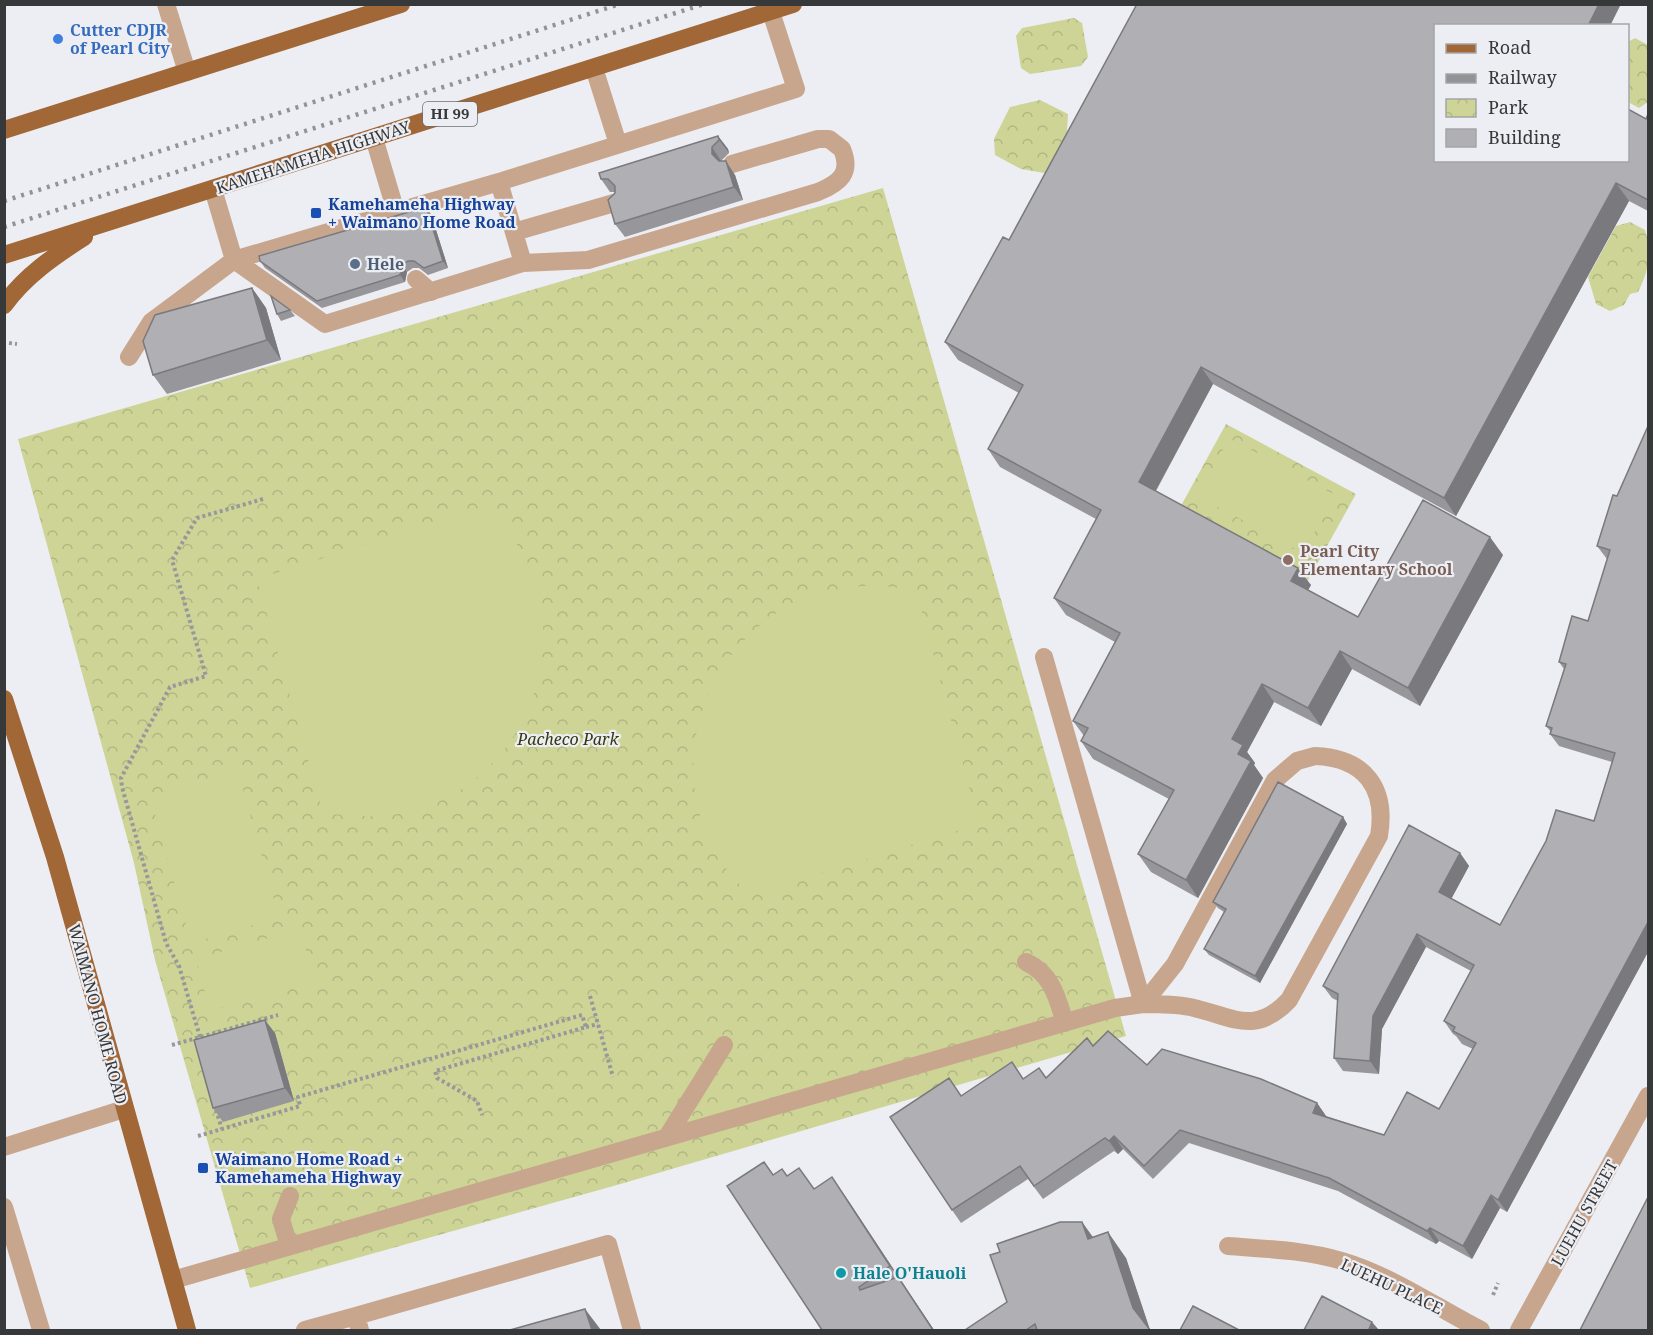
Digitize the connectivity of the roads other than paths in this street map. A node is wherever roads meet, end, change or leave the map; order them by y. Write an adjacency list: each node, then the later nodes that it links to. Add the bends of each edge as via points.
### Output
1 (166, 4): 6 (street)
2 (401, 4): 6 (main road)
3 (793, 4): 4 (main road, KAMEHAMEHA HIGHWAY / HI 99)
4 (771, 12): 5 (main road, KAMEHAMEHA HIGHWAY / HI 99); 9 (street, via 796,89)
5 (594, 68): 8 (main road, KAMEHAMEHA HIGHWAY / HI 99); 9 (street)
6 (187, 72): 7 (main road)
7 (8, 126)
8 (374, 138): 12 (main road, KAMEHAMEHA HIGHWAY / HI 99); 14 (street)
9 (618, 144): 11 (street)
10 (732, 164): 19 (street, via 829,139 842,149 846,170 842,180 818,192 600,257)
11 (499, 182): 14 (street); 16 (street)
12 (213, 189): 15 (main road, KAMEHAMEHA HIGHWAY / HI 99); 18 (street)
13 (614, 202): 16 (street)
14 (396, 212): 18 (street, via 295,247)
15 (106, 223): 17 (main road, KAMEHAMEHA HIGHWAY / HI 99); 23 (main road, via 52,258)
16 (514, 232): 19 (street)
17 (4, 255)
18 (234, 260): 24 (street, via 325,324); 25 (street, via 151,321)
19 (523, 263): 21 (street)
20 (416, 279): 21 (street)
21 (431, 292): 24 (street)
22 (357, 297): 24 (street)
23 (4, 305)
24 (372, 310)
25 (129, 357)
26 (1044, 657): 29 (street)
27 (4, 699): 33 (main road, WAIMANO HOME ROAD, via 55,857)
28 (1026, 962): 30 (street, via 1040,968 1054,987)
29 (1143, 1004): 29 (street, via 1171,1004 1245,1022 1261,1022 1275,1015 1288,1000 1379,836 1381,807 1366,774 1351,763 1315,756 1297,761 1282,772 1175,964); 30 (street)
30 (1065, 1023): 34 (street)
31 (724, 1045): 34 (street)
32 (1648, 1096): 47 (street, LUEHU STREET)
33 (124, 1109): 35 (street); 40 (main road, WAIMANO HOME ROAD)
34 (667, 1137): 38 (street)
35 (4, 1147)
36 (290, 1196): 38 (street, via 281,1219)
37 (4, 1207): 42 (street)
38 (289, 1246): 40 (street)
39 (1228, 1246): 46 (street, LUEHU PLACE, via 1307,1253 1342,1261)
40 (173, 1280): 43 (main road, WAIMANO HOME ROAD)
41 (358, 1323): 44 (street); 45 (street, via 608,1244)
42 (41, 1330)
43 (187, 1330)
44 (305, 1330)
45 (632, 1330)
46 (1481, 1330)
47 (1519, 1330)

